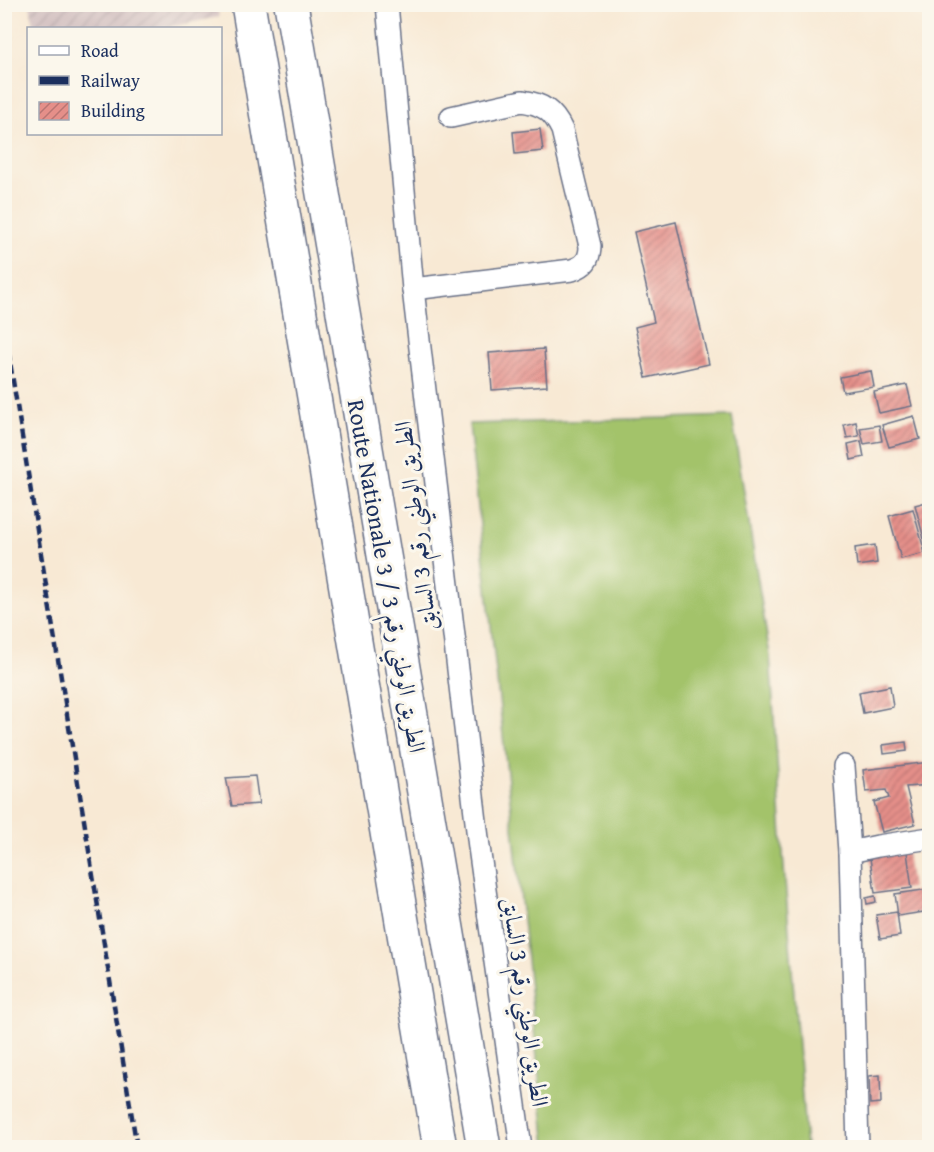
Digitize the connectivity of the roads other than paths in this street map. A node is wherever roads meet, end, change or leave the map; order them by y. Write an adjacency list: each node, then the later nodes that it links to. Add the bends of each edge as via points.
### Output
1 (248, 4): 9 (highway, Route Nationale 3 / الطريق الوطني رقم 3)
2 (291, 4): 10 (highway, Route Nationale 3 / الطريق الوطني رقم 3)
3 (387, 4): 5 (street, الطريق الوطني رقم 3 السابق)
4 (452, 117): 5 (street, via 522,101 551,112 562,130 590,253 584,265 572,270)
5 (413, 289): 11 (street, الطريق الوطني رقم 3 السابق, via 479,847)
6 (844, 766): 8 (street)
7 (930, 838): 8 (street)
8 (850, 852): 12 (street)
9 (440, 1148)
10 (484, 1148)
11 (520, 1148)
12 (858, 1148)

